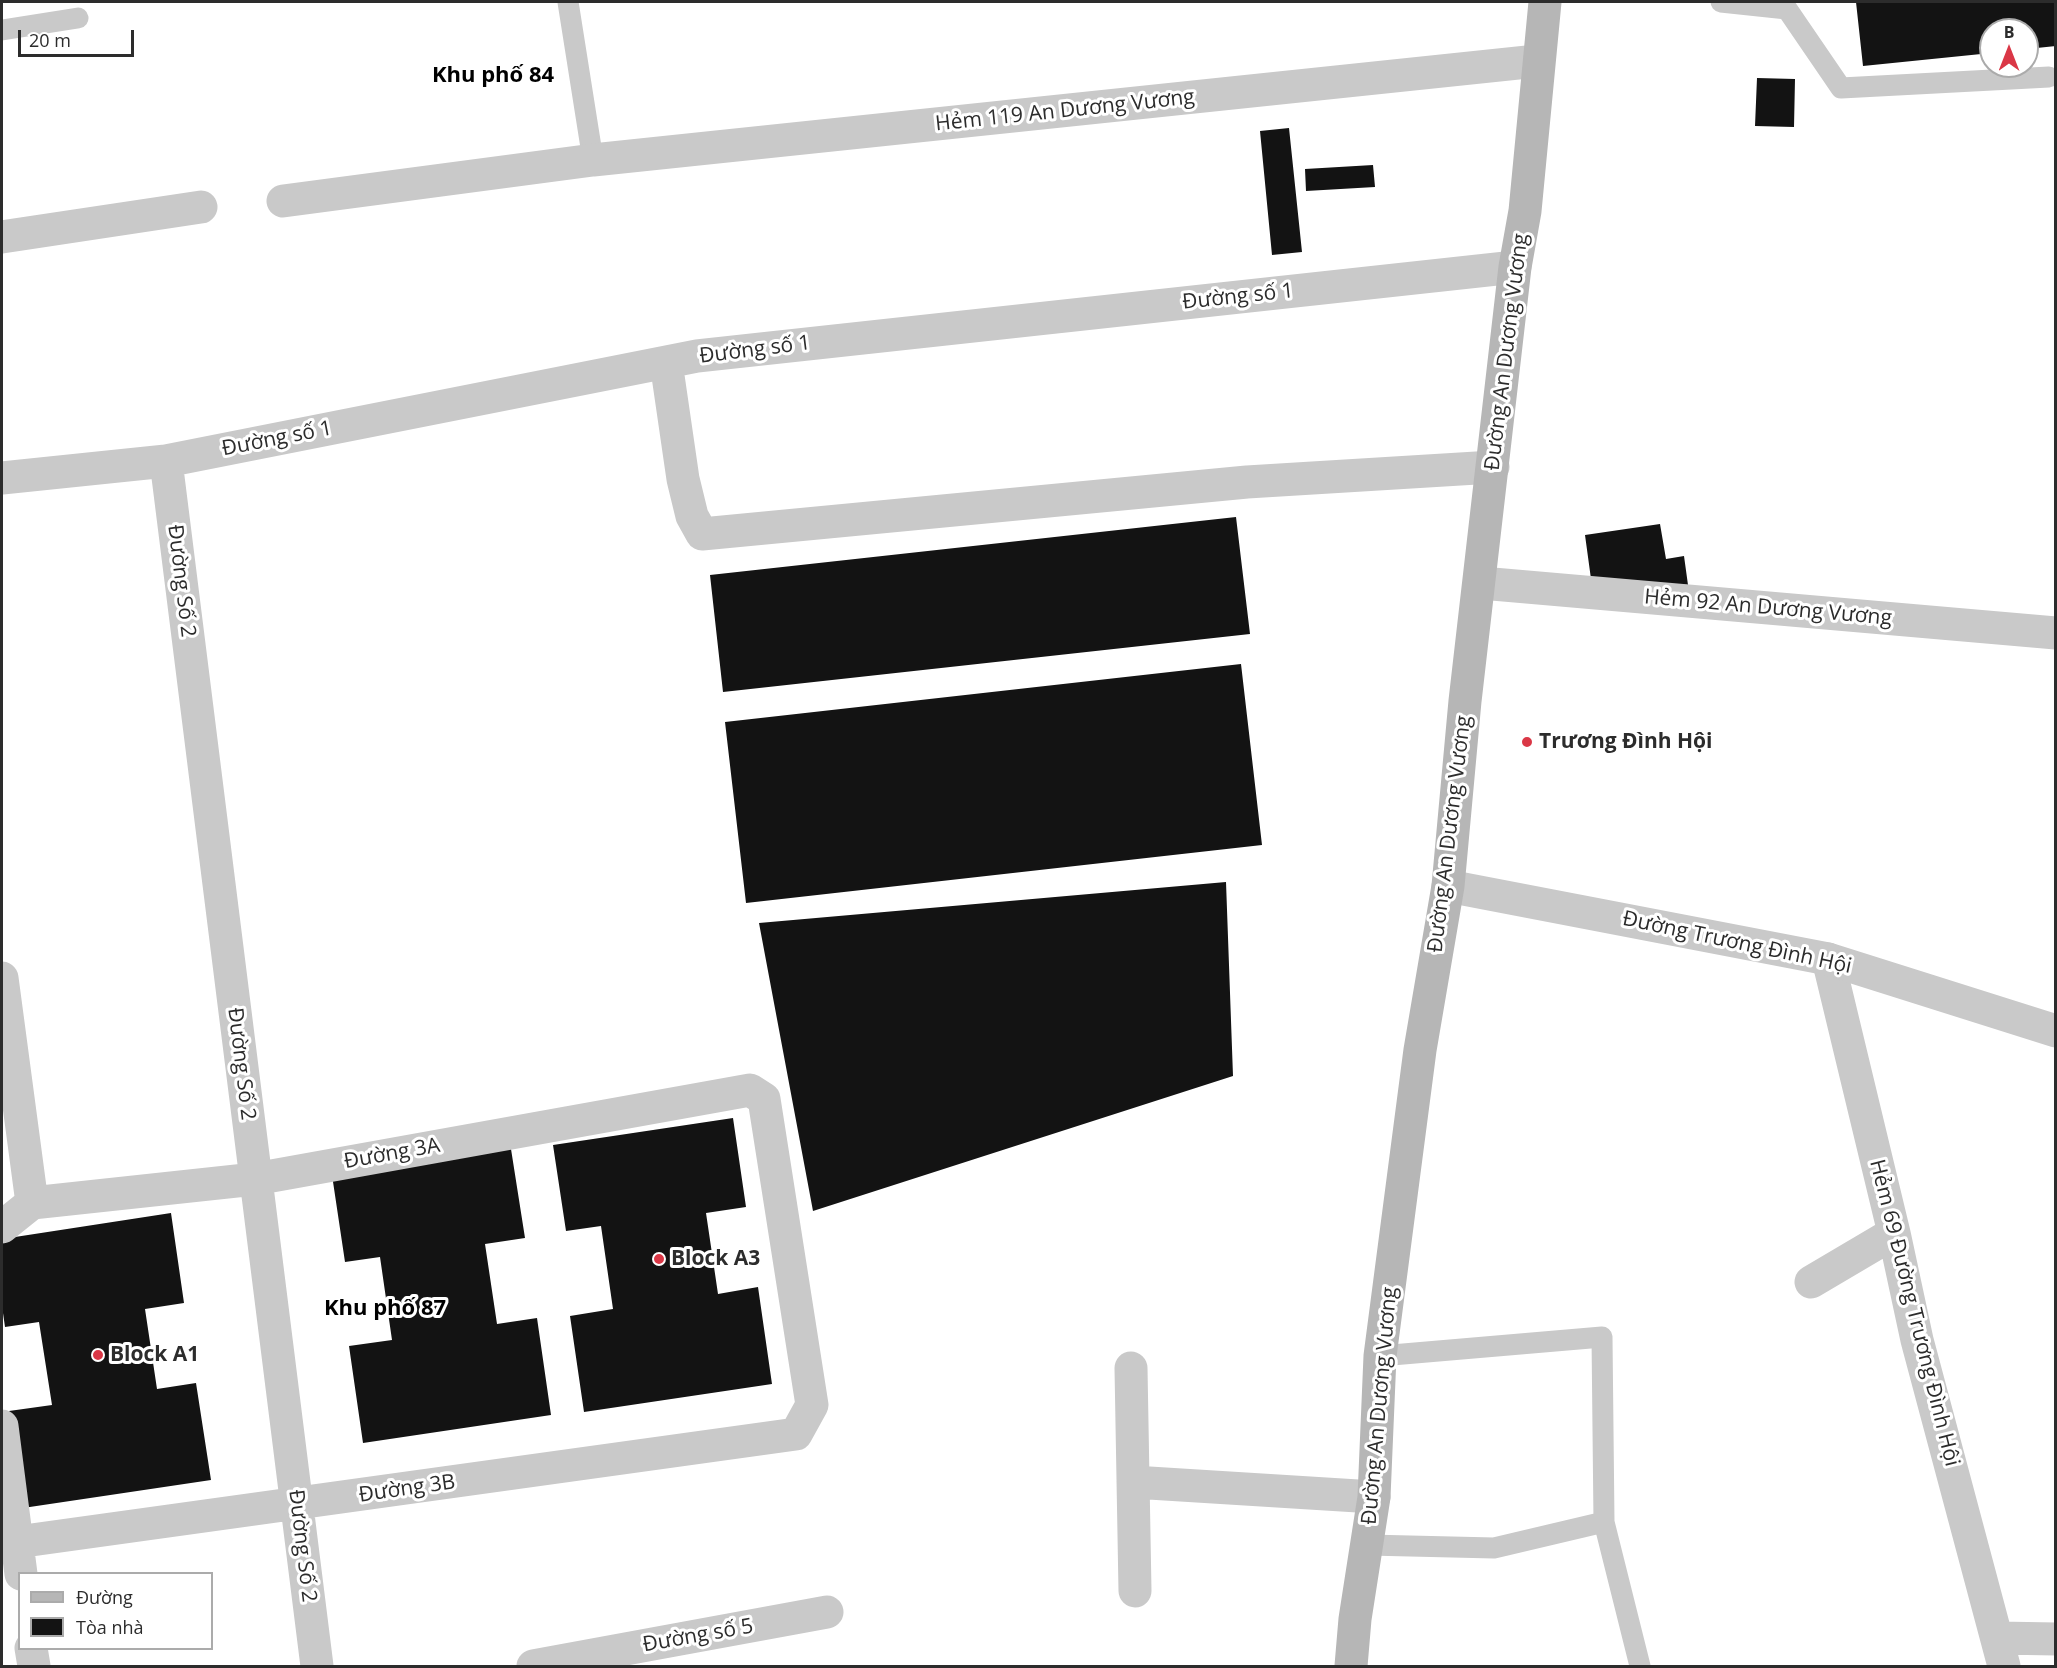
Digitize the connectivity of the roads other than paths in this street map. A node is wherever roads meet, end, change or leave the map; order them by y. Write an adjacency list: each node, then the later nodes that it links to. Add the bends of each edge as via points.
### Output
1 (568, 2): 8 (lane)
2 (1545, 2): 6 (main road, Đường An Dương Vương)
3 (1721, 2): 7 (lane, via 1787,9 1841,88)
4 (78, 18): 5 (lane)
5 (2, 30)
6 (1537, 61): 8 (street, Hẻm 119 An Dương Vương); 12 (main road, Đường An Dương Vương, via 1525,211)
7 (2049, 77)
8 (593, 160): 9 (street, Hẻm 119 An Dương Vương)
9 (283, 201)
10 (201, 207): 11 (street)
11 (2, 237)
12 (1515, 267): 13 (street, Đường số 1); 15 (main road, Đường An Dương Vương)
13 (666, 362): 14 (street, Đường số 1); 15 (street, via 683,479 692,516 702,534 1246,483)
14 (166, 461): 16 (street, Đường số 1); 23 (street, Đường Số 2)
15 (1493, 467): 17 (main road, Đường An Dương Vương)
16 (2, 478)
17 (1481, 584): 18 (street, Hẻm 92 An Dương Vương); 19 (main road, Đường An Dương Vương, via 1465,701)
18 (2055, 633)
19 (1448, 886): 20 (street, Đường Trương Đình Hội); 28 (main road, Đường An Dương Vương, via 1420,1050)
20 (1828, 959): 22 (street, Đường Trương Đình Hội); 26 (street, Hẻm 69 Đường Trương Đình Hội)
21 (2, 978): 24 (street)
22 (2055, 1031)
23 (255, 1179): 24 (street, Đường 3A); 31 (street, Đường 3A, via 750,1090 764,1099 812,1405); 34 (street, Đường Số 2)
24 (32, 1203): 25 (street)
25 (2, 1227)
26 (1894, 1233): 27 (street); 42 (street, Hẻm 69 Đường Trương Đình Hội, via 1917,1340)
27 (1811, 1282)
28 (1380, 1356): 33 (main road, Đường An Dương Vương); 35 (lane, via 1602,1337)
29 (1131, 1368): 32 (street)
30 (2, 1426): 37 (street)
31 (796, 1434): 34 (street, Đường 3B)
32 (1133, 1482): 33 (street); 38 (street)
33 (1374, 1497): 36 (main road, Đường An Dương Vương)
34 (297, 1505): 37 (street, Đường 3B); 44 (street, Đường Số 2)
35 (1604, 1522): 36 (lane, via 1494,1548); 47 (lane)
36 (1368, 1545): 46 (main road, Đường An Dương Vương)
37 (19, 1558)
38 (1135, 1591)
39 (827, 1612): 45 (street, Đường số 5)
40 (2055, 1639): 42 (street)
41 (31, 1650): 43 (street)
42 (2001, 1652)
43 (34, 1666)
44 (317, 1666)
45 (538, 1666)
46 (1351, 1666)
47 (1640, 1666)

